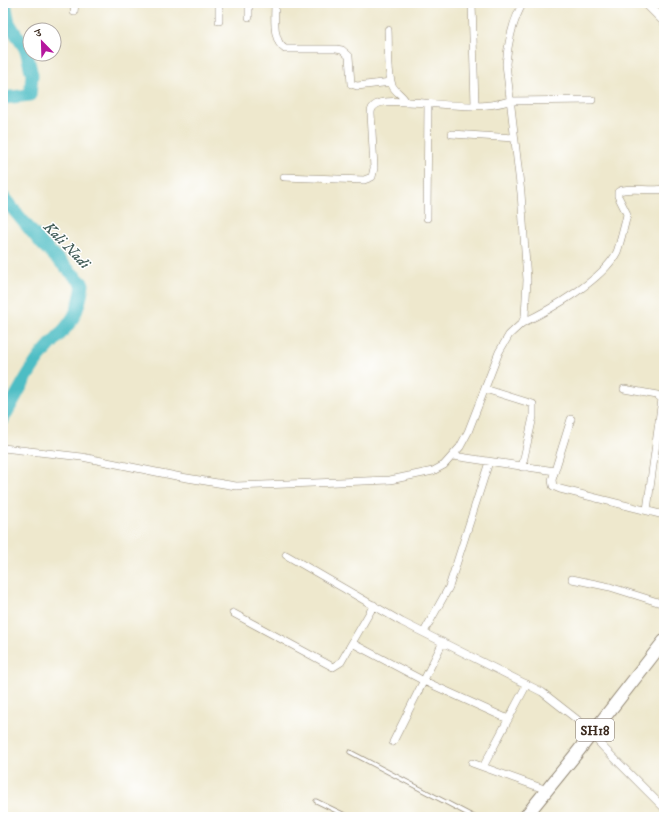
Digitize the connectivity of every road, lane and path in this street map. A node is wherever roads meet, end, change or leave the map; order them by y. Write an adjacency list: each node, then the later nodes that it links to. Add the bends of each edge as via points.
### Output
1 (75, 3): 8 (street)
2 (219, 3): 10 (street)
3 (249, 3): 9 (street)
4 (275, 3): 13 (street, via 276,31 281,47 291,50 336,48 349,56 351,84 357,86)
5 (472, 3): 18 (street)
6 (523, 3): 15 (street, via 513,24 508,47 506,64)
7 (646, 3): 11 (street)
8 (74, 12)
9 (249, 17)
10 (219, 21)
11 (664, 21)
12 (388, 30): 13 (street)
13 (391, 82): 16 (street)
14 (592, 100): 15 (street)
15 (509, 101): 18 (street); 20 (street)
16 (406, 102): 17 (street); 21 (street, via 379,103 371,110 374,168 369,178 364,180)
17 (428, 103): 18 (street); 23 (street)
18 (476, 104)
19 (452, 134): 20 (street)
20 (514, 138): 24 (street, via 528,280)
21 (284, 177)
22 (664, 189): 24 (street, via 626,189 618,192 627,214 619,246 613,258 602,271 570,297 546,312)
23 (427, 218)
24 (522, 322): 25 (street, via 509,335)
25 (485, 389): 29 (street, via 468,432); 31 (street, via 532,404 533,417)
26 (624, 390): 33 (street, via 657,395 662,399)
27 (571, 419): 32 (street)
28 (6, 448): 29 (street, via 82,457 236,486 346,483 404,478 439,468)
29 (453, 456): 30 (street)
30 (489, 462): 31 (street); 40 (street, via 449,587)
31 (522, 467): 32 (street)
32 (555, 471): 33 (street, via 552,483 555,488)
33 (647, 510): 34 (street)
34 (664, 515)
35 (286, 555): 38 (street)
36 (572, 579): 37 (street, via 610,587)
37 (664, 604)
38 (374, 605): 40 (street); 43 (street)
39 (233, 612): 43 (street, via 333,667 341,662)
40 (424, 632): 42 (street)
41 (664, 641): 47 (main road, SH18)
42 (443, 642): 44 (street); 45 (street)
43 (352, 643): 44 (street)
44 (424, 681): 46 (street); 48 (street)
45 (527, 684): 46 (street); 47 (street, via 564,708)
46 (508, 719): 51 (street)
47 (592, 734): 52 (main road, SH18); 54 (street)
48 (392, 742)
49 (350, 752): 56 (lane)
50 (472, 763): 51 (street)
51 (483, 767): 52 (street)
52 (547, 790): 57 (main road, SH18)
53 (316, 801): 55 (lane)
54 (664, 808)
55 (349, 817)
56 (474, 817)
57 (525, 817)

